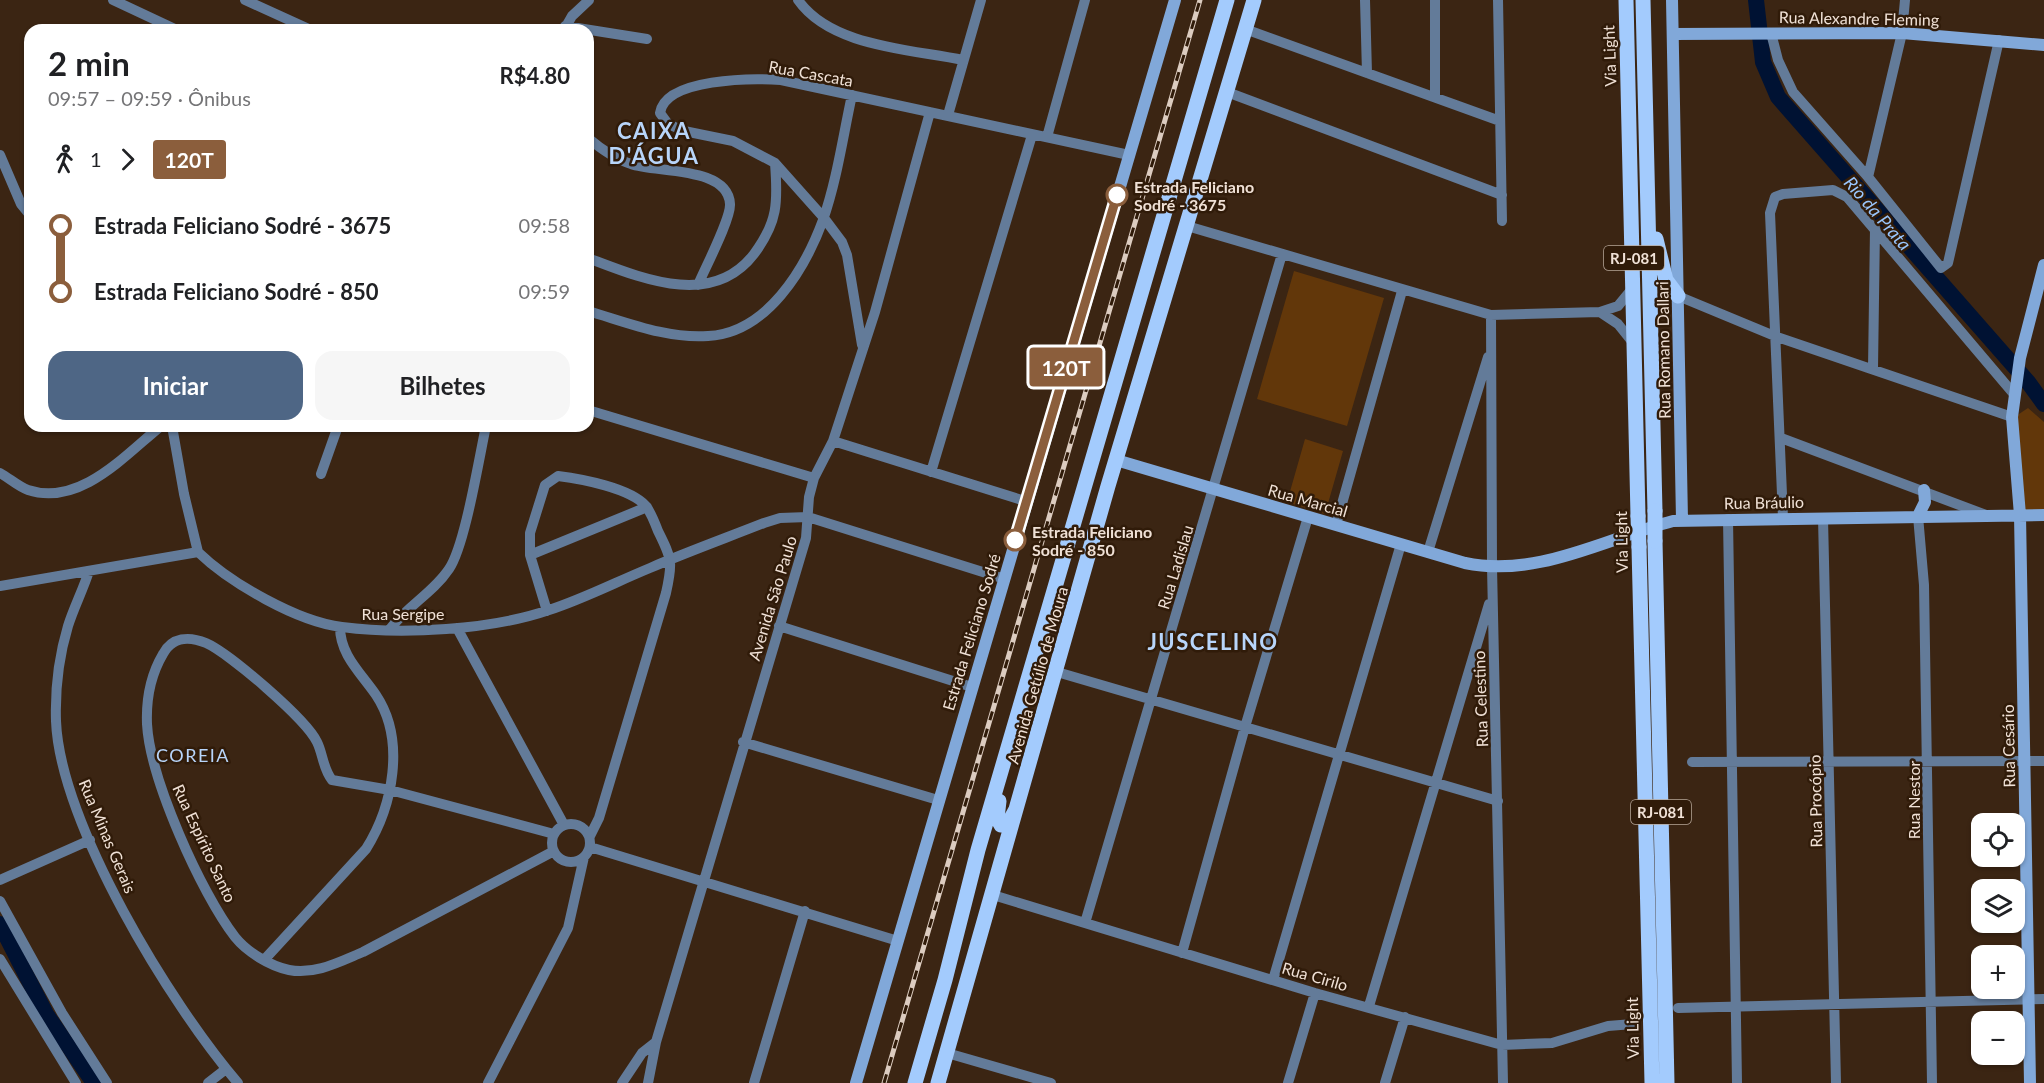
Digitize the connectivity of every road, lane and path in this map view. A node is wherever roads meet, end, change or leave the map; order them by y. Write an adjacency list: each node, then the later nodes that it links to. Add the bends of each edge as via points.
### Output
1 (113, 0): 17 (street)
2 (245, 0): 19 (street)
3 (589, 0): 20 (street)
4 (798, 0): 29 (street, via 818,22 848,37)
5 (981, 0): 29 (street)
6 (1085, 0): 38 (street)
7 (1174, 0): 40 (street, Estrada Feliciano Sodré)
8 (1227, 0): 118 (main road, Avenida Getúlio de Moura)
9 (1254, 0): 21 (main road, Avenida Getúlio de Moura)
10 (1365, 0): 30 (street)
11 (1435, 0): 33 (street)
12 (1498, 0): 36 (street)
13 (1626, 0): 55 (main road, Via Light / RJ-081)
14 (1643, 0): 45 (main road, Via Light / RJ-081)
15 (1672, 0): 25 (street, Rua Romano Dallari)
16 (1905, 0): 24 (street)
17 (139, 5): 18 (street)
18 (168, 24)
19 (298, 24)
20 (568, 24)
21 (1245, 29): 30 (street); 31 (main road, Avenida Getúlio de Moura)
22 (594, 32): 26 (street)
23 (1767, 33): 24 (street, Rua Alexandre Fleming); 25 (street, Rua Alexandre Fleming); 43 (street, via 1793,92)
24 (1902, 33): 27 (street, Rua Alexandre Fleming); 43 (street)
25 (1673, 34): 57 (street, Rua Romano Dallari)
26 (647, 39)
27 (1999, 40): 28 (street, Rua Alexandre Fleming); 43 (street, via 1948,263 1941,268 1935,262)
28 (2044, 45)
29 (963, 60): 35 (street)
30 (1367, 73): 33 (street)
31 (1227, 93): 44 (street); 49 (main road, Avenida Getúlio de Moura)
32 (852, 95): 34 (street, Rua Cascata); 42 (street, Rua Cascata, via 781,80 737,79 668,96 661,105 660,112 668,124 733,141); 47 (street)
33 (1435, 97): 36 (street)
34 (930, 112): 35 (street, Rua Cascata); 63 (street, Avenida São Paulo)
35 (948, 115): 37 (street, Rua Cascata)
36 (1500, 121): 44 (street)
37 (1032, 135): 38 (street, Rua Cascata); 78 (street)
38 (1047, 137): 40 (street, Rua Cascata)
39 (594, 143): 54 (street, via 614,158 633,165 697,174 712,179 724,190 730,203 728,215)
40 (1129, 155): 84 (street, Estrada Feliciano Sodré)
41 (0, 156): 46 (street)
42 (775, 163): 47 (street, Rua Cascata); 54 (street, via 775,216 764,240 733,276)
43 (1869, 177)
44 (1502, 195): 48 (street)
45 (1648, 203): 57 (main road, via 1664,273); 178 (main road, Via Light / RJ-081, bridge)
46 (24, 208)
47 (824, 218): 58 (street, via 808,255 786,289 758,318 734,331 708,336 677,334); 63 (street, Rua Cascata, via 847,255)
48 (1502, 221)
49 (1187, 226): 51 (street); 77 (main road, Avenida Getúlio de Moura)
50 (1875, 228): 61 (street, via 1841,192 1776,197 1770,213); 65 (street); 66 (street)
51 (1282, 254): 56 (street); 82 (street, Rua Ladislau)
52 (594, 260): 54 (street, via 654,280)
53 (2044, 265): 66 (street, Rua Cesário)
54 (698, 285)
55 (1634, 286): 59 (street, via 1622,303); 62 (main road, Via Light / RJ-081)
56 (1402, 291): 60 (street); 96 (street)
57 (1678, 296): 61 (street); 95 (street, Rua Romano Dallari)
58 (594, 312)
59 (1600, 312): 60 (street); 62 (street, via 1618,324)
60 (1491, 315): 64 (street, Rua Celestino)
61 (1777, 337): 65 (street); 75 (street)
62 (1635, 345): 177 (main road, Via Light / RJ-081, bridge)
63 (862, 348): 76 (street, Avenida São Paulo)
64 (1491, 348): 67 (street); 68 (street, Rua Celestino)
65 (1873, 369): 70 (street)
66 (2014, 387): 70 (street, Rua Cesário)
67 (1469, 410): 68 (street); 99 (street)
68 (1491, 411): 102 (street, Rua Celestino)
69 (594, 412): 81 (street)
70 (2012, 417): 86 (street, Rua Cesário)
71 (154, 432): 79 (street, via 100,476 60,493 28,490)
72 (173, 432): 98 (street)
73 (336, 432): 80 (street)
74 (485, 432): 111 (street, via 451,567)
75 (1781, 438): 83 (street); 92 (street)
76 (833, 441): 78 (street); 81 (street, Avenida São Paulo)
77 (1116, 460): 82 (street, Rua Marcial); 112 (main road, Avenida Getúlio de Moura)
78 (931, 472): 84 (street)
79 (0, 473)
80 (321, 474)
81 (814, 478): 90 (street, Avenida São Paulo)
82 (1214, 489): 91 (street, Rua Marcial); 114 (street, Rua Ladislau)
83 (1924, 490): 88 (street, via 1925,502); 89 (street)
84 (1025, 501): 104 (street, Estrada Feliciano Sodré)
85 (647, 507): 100 (street); 100 (street, via 623,492 571,478 552,478 544,485 531,533); 101 (street)
86 (2020, 515): 87 (street, Rua Bráulio); 89 (street, Rua Bráulio); 124 (street, Rua Cesário)
87 (2044, 515)
88 (1918, 516): 89 (street, Rua Bráulio); 93 (street, Rua Bráulio); 120 (street, Rua Nestor, via 1924,585)
89 (1988, 516)
90 (808, 517): 101 (street, Rua Sergipe, via 780,518); 104 (street); 108 (street, Avenida São Paulo, via 806,538)
91 (1308, 517): 96 (street, Rua Marcial); 115 (street)
92 (1783, 518): 93 (street, Rua Bráulio); 94 (street, Rua Bráulio)
93 (1823, 518): 119 (street, Rua Procópio)
94 (1728, 519): 95 (street, Rua Bráulio); 123 (street)
95 (1682, 520): 102 (street, Rua Bráulio, via 1654,525 1552,560)
96 (1336, 525): 97 (street, Rua Marcial)
97 (1401, 544): 99 (street, Rua Marcial); 117 (street)
98 (198, 552): 103 (street); 109 (street, Rua Sergipe, via 260,596)
99 (1428, 552): 102 (street, Rua Marcial)
100 (531, 555): 107 (street)
101 (672, 559): 107 (street, Rua Sergipe); 133 (street, via 659,616)
102 (1492, 567): 106 (street, Rua Celestino)
103 (89, 571): 105 (street); 132 (street, Rua Minas Gerais, via 61,652 56,720 59,752)
104 (1005, 579): 113 (street, Estrada Feliciano Sodré)
105 (0, 586)
106 (1492, 593): 125 (street); 129 (street, Rua Celestino)
107 (547, 611): 110 (street, Rua Sergipe)
108 (779, 626): 113 (street); 116 (street, Avenida São Paulo)
109 (340, 627): 111 (street, Rua Sergipe); 126 (street, via 343,649 383,710 394,753)
110 (457, 628): 111 (street, Rua Sergipe); 130 (street)
111 (390, 629)
112 (1057, 672): 114 (street); 127 (main road, Avenida Getúlio de Moura)
113 (972, 687): 128 (street, Estrada Feliciano Sodré)
114 (1151, 700): 115 (street); 142 (street, Rua Ladislau)
115 (1245, 727): 117 (street); 144 (street)
116 (743, 742): 128 (street); 138 (street, Avenida São Paulo)
117 (1340, 755): 125 (street); 147 (street)
118 (1007, 756): 127 (main road, via 997,812 1001,825 1010,822); 134 (main road, Avenida Getúlio de Moura)
119 (1830, 761): 120 (street); 123 (street); 152 (street, Rua Procópio)
120 (1928, 761): 124 (street); 151 (street, Rua Nestor)
121 (2044, 761): 124 (street)
122 (1692, 762): 123 (street)
123 (1733, 762): 154 (street)
124 (2025, 762): 149 (street, Rua Cesário)
125 (1436, 783): 129 (street); 153 (street)
126 (390, 790): 131 (street); 146 (street, via 376,833 366,849); 146 (street, Rua Espírito Santo, via 339,782 328,774 317,742 306,725 208,644 188,638 166,648 155,666 147,694 147,725 157,774 210,894 236,937)
127 (1022, 795): 139 (main road, Avenida Getúlio de Moura)
128 (938, 800): 143 (street, Estrada Feliciano Sodré)
129 (1498, 801): 159 (street, Rua Celestino)
130 (564, 825): 131 (street); 133 (street, via 576,824)
131 (554, 834): 135 (street)
132 (90, 840): 137 (street); 161 (street, Rua Minas Gerais, via 118,900 160,972)
133 (590, 842): 136 (street); 138 (street)
134 (978, 850): 139 (main road, via 991,843 999,850 990,888); 171 (main road, Avenida Getúlio de Moura)
135 (554, 851): 136 (street, via 567,862); 146 (street, Rua Espírito Santo, via 331,966 305,972 287,970)
136 (584, 857): 166 (street, via 568,928)
137 (0, 880)
138 (704, 881): 141 (street); 158 (street, Avenida São Paulo)
139 (993, 895): 142 (street, Rua Cirilo); 160 (main road, Avenida Getúlio de Moura)
140 (0, 901): 163 (street, via 62,1013)
141 (806, 911): 143 (street); 169 (street)
142 (1085, 923): 144 (street, Rua Cirilo)
143 (898, 941): 170 (street, Estrada Feliciano Sodré)
144 (1182, 953): 147 (street, Rua Cirilo)
145 (0, 958): 162 (street)
146 (264, 960)
147 (1273, 980): 148 (street, Rua Cirilo)
148 (1316, 993): 153 (street, Rua Cirilo); 174 (street)
149 (2028, 999): 150 (street); 151 (street); 182 (street, Rua Cesário)
150 (2044, 999)
151 (1929, 1001): 152 (street); 181 (street, Rua Nestor)
152 (1833, 1004): 154 (street); 180 (street, Rua Procópio)
153 (1369, 1006): 156 (street, Rua Cirilo)
154 (1736, 1006): 155 (street); 179 (street)
155 (1678, 1008)
156 (1405, 1017): 159 (street, Rua Cirilo); 175 (street)
157 (1633, 1024): 159 (street, Rua Cirilo, via 1608,1026 1552,1043)
158 (656, 1042): 167 (street, Avenida São Paulo, via 642,1053); 168 (street)
159 (1502, 1045): 176 (street, Rua Celestino)
160 (947, 1053): 172 (main road, Avenida Getúlio de Moura); 173 (street)
161 (226, 1069): 164 (street); 165 (street, Rua Minas Gerais)
162 (76, 1083)
163 (107, 1083)
164 (207, 1083)
165 (238, 1083)
166 (488, 1083)
167 (622, 1083)
168 (648, 1083)
169 (753, 1083)
170 (856, 1083)
171 (915, 1083)
172 (938, 1083)
173 (1051, 1083)
174 (1288, 1083)
175 (1385, 1083)
176 (1503, 1083)
177 (1652, 1083)
178 (1666, 1083)
179 (1737, 1083)
180 (1836, 1083)
181 (1932, 1083)
182 (2030, 1083)

